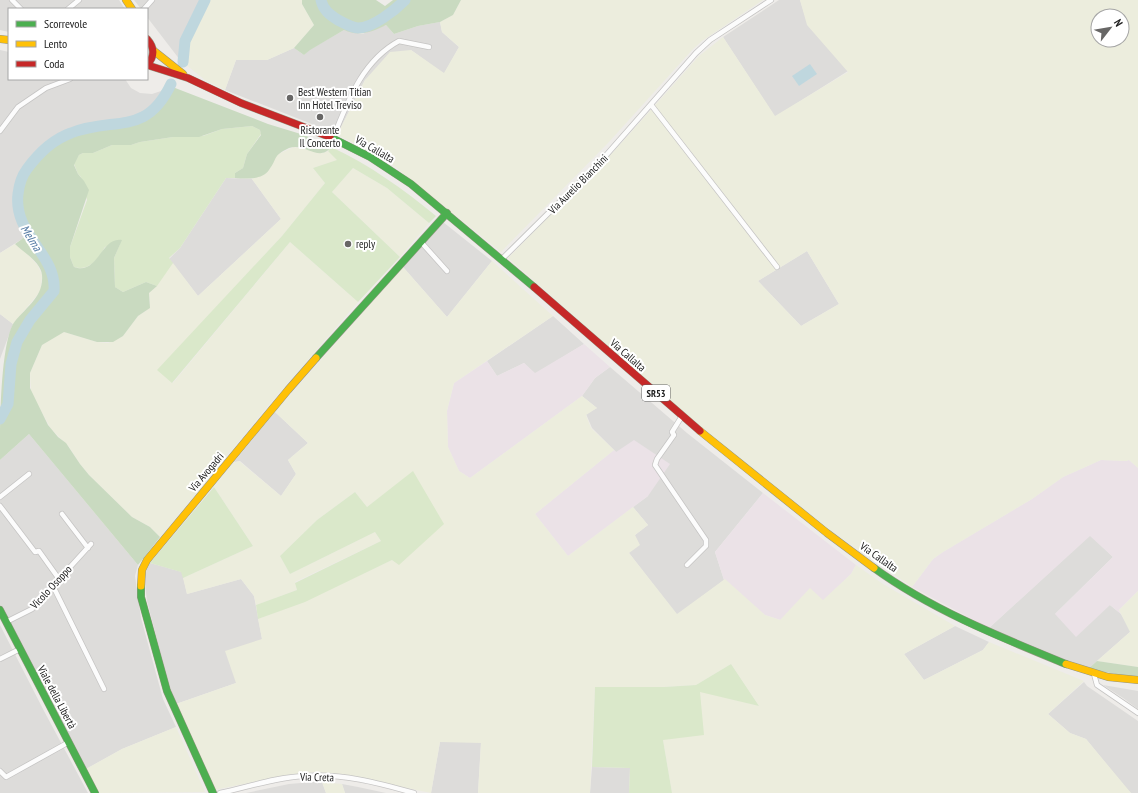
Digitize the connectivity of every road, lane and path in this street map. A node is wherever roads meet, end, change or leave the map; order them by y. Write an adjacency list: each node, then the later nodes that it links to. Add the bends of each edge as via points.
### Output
1 (12, 0): 5 (street)
2 (79, 0): 6 (street)
3 (152, 0): 7 (street)
4 (771, 0): 15 (street, Via Aurelio Bianchini, via 710,40)
5 (20, 8)
6 (69, 8)
7 (145, 8)
8 (148, 40): 10 (main road)
9 (429, 47): 17 (street, via 399,41 385,48 354,87)
10 (154, 51): 11 (main road); 13 (main road, Via Callalta / SR53)
11 (148, 64)
12 (148, 65): 13 (main road, Via Callalta / SR53)
13 (188, 78): 17 (main road, Via Callalta / SR53, via 241,103)
14 (67, 80): 16 (street, via 46,88 18,107)
15 (652, 106): 20 (street, Via Aurelio Bianchini); 21 (street)
16 (0, 131)
17 (333, 138): 18 (main road, Via Callalta / SR53, via 376,161 411,184)
18 (447, 213): 19 (main road, Via Avogadri); 20 (main road, Via Callalta / SR53)
19 (421, 242): 22 (street); 42 (main road, Via Avogadri, via 288,390 147,560 142,570 141,597 167,691)
20 (502, 260): 23 (main road, Via Callalta / SR53)
21 (777, 267)
22 (447, 271)
23 (682, 416): 28 (street, via 655,466 706,540 706,546); 35 (main road, Via Callalta / SR53, via 827,533 884,575 948,613 990,633)
24 (29, 474): 25 (street)
25 (0, 497)
26 (0, 506): 29 (street, via 35,552 39,551)
27 (62, 514): 29 (street, Vicolo Osoppo, via 89,546)
28 (687, 565)
29 (59, 579): 30 (street, Vicolo Osoppo)
30 (53, 586): 32 (street, Vicolo Osoppo, via 32,609); 37 (street)
31 (0, 610): 32 (main road, Viale della Libertà)
32 (6, 622): 33 (main road, Viale della Libertà)
33 (20, 649): 34 (street); 39 (main road, Viale della Libertà)
34 (0, 659)
35 (1094, 674): 36 (main road, Via Callalta / SR53); 38 (street, via 1097,685)
36 (1138, 680)
37 (104, 688)
38 (1138, 713)
39 (69, 742): 40 (street, via 6,777); 41 (main road, Viale della Libertà)
40 (0, 771)
41 (95, 793)
42 (213, 793)
43 (220, 793): 44 (street, Via Creta, via 305,776 350,778)
44 (414, 793)

